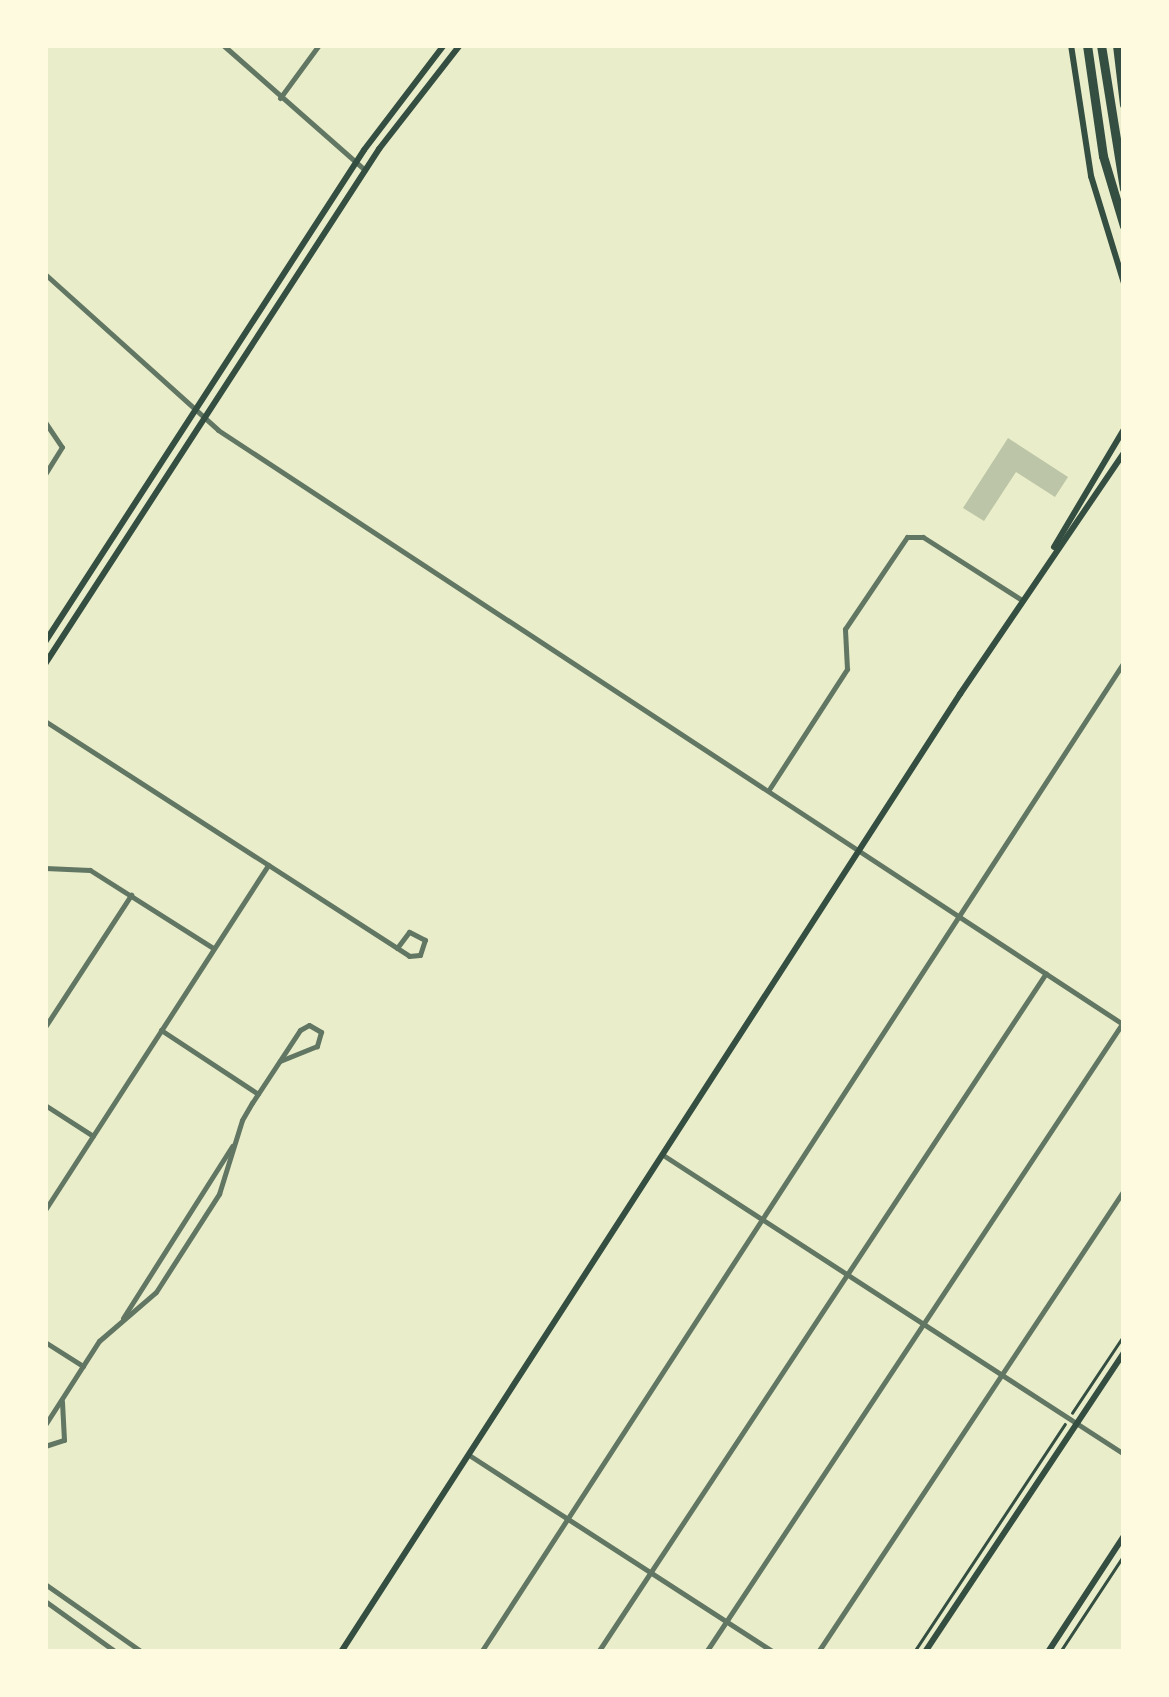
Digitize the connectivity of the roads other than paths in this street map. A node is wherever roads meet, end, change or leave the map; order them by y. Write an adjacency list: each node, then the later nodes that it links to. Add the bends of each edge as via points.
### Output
1 (223, 45): 9 (street)
2 (319, 45): 9 (street)
3 (444, 45): 11 (main road)
4 (460, 45): 12 (main road)
5 (1071, 45): 16 (main road, via 1087,161)
6 (1087, 45): 14 (highway, via 1103,156)
7 (1101, 45): 13 (highway)
8 (1117, 45): 10 (highway)
9 (280, 98): 11 (street)
10 (1124, 105)
11 (354, 164): 12 (street); 17 (main road)
12 (365, 170): 18 (main road)
13 (1124, 188)
14 (1124, 226)
15 (45, 274): 17 (street)
16 (1124, 283)
17 (195, 411): 18 (street); 25 (main road)
18 (204, 419): 27 (main road); 29 (street)
19 (45, 422): 22 (street, via 62,447)
20 (1124, 428): 23 (main road)
21 (1124, 454): 23 (main road)
22 (45, 474)
23 (1028, 591): 24 (main road)
24 (1022, 600): 29 (street, via 923,537 907,536 844,631 848,666); 30 (main road)
25 (45, 642)
26 (1124, 662): 34 (street)
27 (45, 664)
28 (45, 721): 31 (street)
29 (770, 788): 30 (street)
30 (861, 848): 34 (street); 46 (main road)
31 (268, 865): 35 (street); 36 (street)
32 (45, 868): 33 (street, via 85,868)
33 (131, 895): 36 (street); 39 (street)
34 (957, 914): 37 (street); 49 (street)
35 (397, 948): 35 (street, via 415,957 426,942 412,931)
36 (214, 949): 40 (street)
37 (1046, 973): 38 (street); 50 (street)
38 (1124, 1023): 52 (street)
39 (45, 1027)
40 (162, 1030): 42 (street); 44 (street)
41 (280, 1061): 41 (street, via 318,1046 321,1032 303,1026); 42 (street)
42 (258, 1094): 45 (street)
43 (45, 1105): 44 (street)
44 (93, 1136): 48 (street)
45 (234, 1143): 51 (street); 51 (street, via 215,1201 156,1292)
46 (663, 1155): 49 (street); 62 (main road)
47 (1124, 1190): 56 (street)
48 (45, 1210)
49 (762, 1218): 50 (street); 63 (street)
50 (848, 1274): 52 (street); 65 (street)
51 (122, 1320): 55 (street)
52 (925, 1322): 56 (street); 68 (street)
53 (45, 1342): 55 (street)
54 (1124, 1352): 58 (main road)
55 (83, 1366): 57 (street)
56 (1004, 1372): 58 (street); 76 (street)
57 (62, 1399): 59 (street); 60 (street, via 63,1442)
58 (1077, 1422): 61 (street); 77 (main road)
59 (45, 1426)
60 (45, 1446)
61 (1124, 1454)
62 (469, 1455): 63 (street); 71 (main road)
63 (567, 1518): 65 (street); 72 (street)
64 (1124, 1536): 78 (main road)
65 (651, 1572): 68 (street); 73 (street)
66 (45, 1584): 70 (street)
67 (45, 1601): 69 (street)
68 (726, 1621): 74 (street); 75 (street)
69 (116, 1652)
70 (142, 1652)
71 (341, 1652)
72 (481, 1652)
73 (598, 1652)
74 (706, 1652)
75 (774, 1652)
76 (818, 1652)
77 (924, 1652)
78 (1048, 1652)

